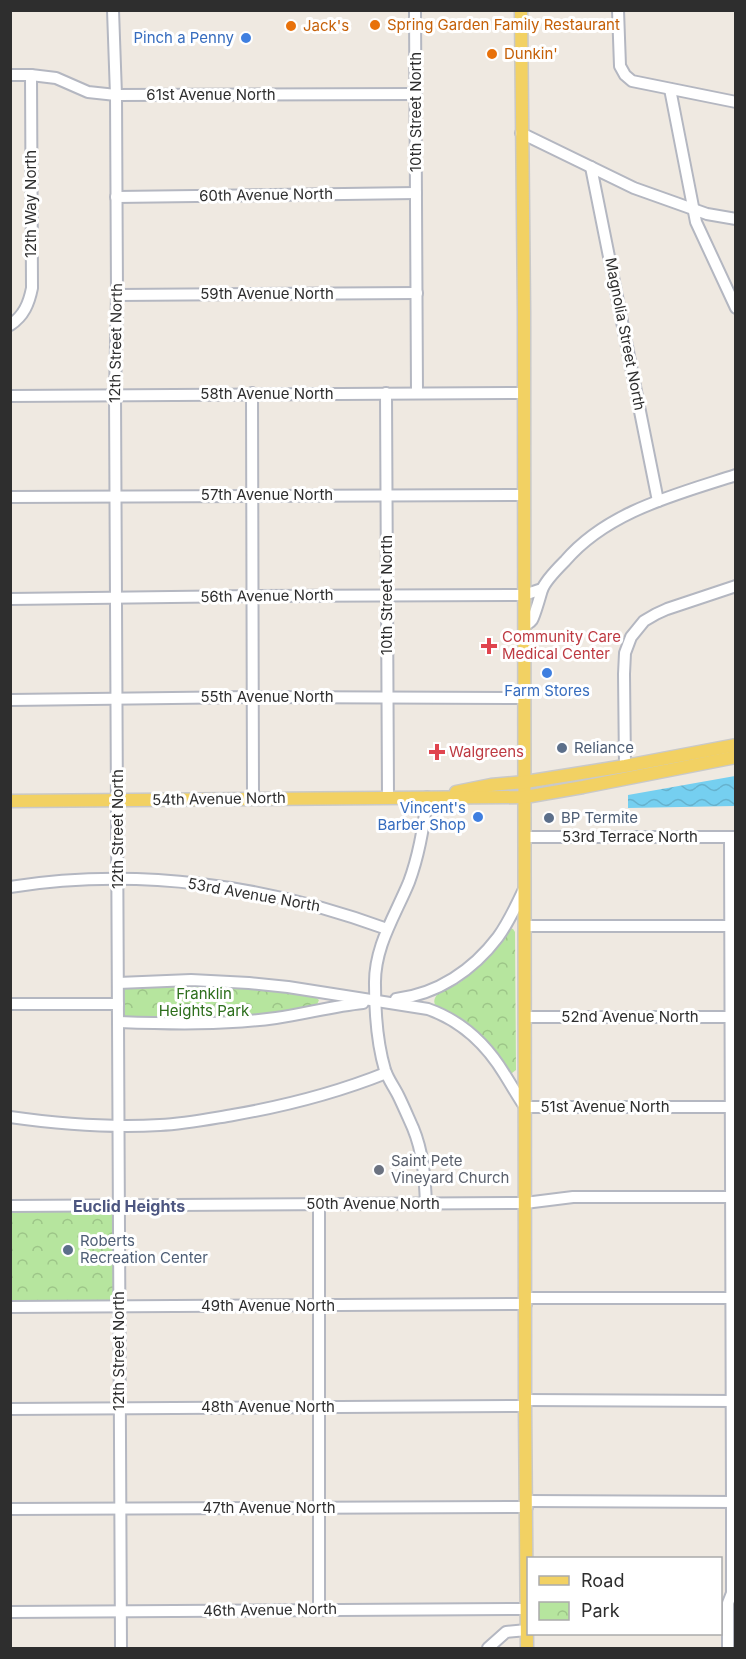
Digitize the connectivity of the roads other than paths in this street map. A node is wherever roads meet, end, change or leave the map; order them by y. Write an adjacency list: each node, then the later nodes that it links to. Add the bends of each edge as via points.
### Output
1 (113, 10): 9 (street, 12th Street North)
2 (415, 10): 8 (street, 10th Street North)
3 (521, 10): 11 (main road)
4 (618, 10): 7 (street, via 618,56 625,75 632,81)
5 (10, 75): 6 (street, 61st Avenue North)
6 (31, 75): 9 (street, 61st Avenue North, via 56,78 88,92); 20 (street, 12th Way North, via 32,288 23,313)
7 (670, 89): 10 (street); 15 (street)
8 (416, 94): 9 (street, 61st Avenue North); 13 (street, 10th Street North)
9 (116, 95): 14 (street, 12th Street North)
10 (735, 102)
11 (521, 133): 12 (street); 24 (main road)
12 (591, 167): 15 (street, via 639,190); 33 (street, Magnolia Street North)
13 (416, 193): 14 (street, 60th Avenue North); 17 (street, 10th Street North)
14 (116, 197): 18 (street, 12th Street North)
15 (692, 208): 16 (street); 19 (street)
16 (735, 219)
17 (417, 293): 18 (street, 59th Avenue North); 23 (street, 10th Street North)
18 (117, 295): 25 (street, 12th Street North)
19 (735, 308)
20 (10, 325)
21 (252, 393): 22 (street, 58th Avenue North); 25 (street, 58th Avenue North); 28 (street)
22 (386, 393): 23 (street, 58th Avenue North); 31 (street, 10th Street North)
23 (417, 393): 24 (street, 58th Avenue North)
24 (524, 393): 29 (main road)
25 (115, 394): 26 (street, 58th Avenue North); 30 (street, 12th Street North)
26 (10, 396)
27 (735, 475): 33 (street)
28 (252, 495): 30 (street, 57th Avenue North); 31 (street, 57th Avenue North); 37 (street)
29 (524, 495): 31 (street, 57th Avenue North); 36 (main road)
30 (116, 496): 32 (street, 57th Avenue North); 39 (street, 12th Street North)
31 (388, 496): 38 (street, 10th Street North)
32 (10, 497)
33 (658, 501): 35 (street, via 604,526 567,558)
34 (735, 586): 49 (street, via 656,614 631,637 624,674)
35 (542, 589): 36 (street, 56th Avenue North); 41 (street, via 532,620)
36 (524, 595): 38 (street, 56th Avenue North); 41 (main road)
37 (252, 596): 38 (street, 56th Avenue North); 39 (street, 56th Avenue North); 42 (street)
38 (387, 596): 43 (street, 10th Street North)
39 (117, 598): 40 (street, 56th Avenue North); 45 (street, 12th Street North)
40 (10, 599)
41 (524, 626): 44 (main road)
42 (253, 697): 43 (street, 55th Avenue North); 45 (street, 55th Avenue North); 52 (street)
43 (387, 697): 44 (street, 55th Avenue North); 53 (street, 10th Street North)
44 (524, 698): 50 (main road)
45 (117, 699): 46 (street, 55th Avenue North); 55 (street, 12th Street North)
46 (10, 700)
47 (732, 744): 49 (main road, 54th Avenue North)
48 (735, 758): 51 (main road, 54th Avenue North)
49 (625, 766): 50 (main road, 54th Avenue North)
50 (525, 782): 51 (main road); 54 (main road, 54th Avenue North)
51 (525, 797): 54 (main road, 54th Avenue North); 57 (main road)
52 (253, 798): 53 (main road, 54th Avenue North); 55 (main road, 54th Avenue North)
53 (388, 798): 54 (main road, 54th Avenue North)
54 (427, 798): 64 (street, via 416,862)
55 (117, 800): 56 (main road, 54th Avenue North); 59 (street, 12th Street North)
56 (10, 801)
57 (525, 837): 58 (street, 53rd Terrace North); 61 (main road)
58 (733, 837): 63 (street)
59 (118, 880): 60 (street, 53rd Avenue North); 64 (street, 53rd Avenue North, via 179,881 252,891 329,909); 65 (street, 12th Street North)
60 (10, 887)
61 (525, 887): 62 (main road); 66 (street, via 499,936 471,966 425,993)
62 (525, 926): 63 (street); 69 (main road)
63 (733, 926): 70 (street)
64 (387, 929): 66 (street, via 374,982)
65 (118, 983): 66 (street, via 222,981); 68 (street, 12th Street North)
66 (375, 1001): 71 (street, via 239,1022); 72 (street); 73 (street, 51st Avenue North, via 428,1009 462,1026 494,1058)
67 (10, 1004): 68 (street)
68 (118, 1004): 71 (street, 12th Street North)
69 (525, 1017): 70 (street, 52nd Avenue North); 73 (main road)
70 (733, 1017): 74 (street)
71 (118, 1022): 76 (street, 12th Street North)
72 (386, 1073): 76 (street, via 308,1100 246,1113 162,1125); 80 (street, via 417,1140 425,1175)
73 (525, 1107): 74 (street, 51st Avenue North); 78 (main road)
74 (733, 1107): 77 (street)
75 (10, 1117): 76 (street)
76 (118, 1126): 81 (street, 12th Street North)
77 (734, 1197): 78 (street, 50th Avenue North, via 573,1197); 83 (street)
78 (525, 1203): 80 (street, 50th Avenue North); 84 (main road)
79 (319, 1204): 80 (street, 50th Avenue North); 81 (street, 50th Avenue North); 86 (street)
80 (426, 1204)
81 (118, 1205): 82 (street, 50th Avenue North); 85 (street, 12th Street North)
82 (10, 1206)
83 (733, 1298): 84 (street, 49th Avenue North); 88 (street)
84 (526, 1301): 86 (street, 49th Avenue North); 89 (main road)
85 (118, 1306): 86 (street, 49th Avenue North); 87 (street, 49th Avenue North); 91 (street, 12th Street North)
86 (319, 1306): 90 (street)
87 (10, 1307)
88 (733, 1401): 89 (street, 48th Avenue North); 93 (street)
89 (525, 1403): 90 (street, 48th Avenue North); 94 (main road)
90 (320, 1407): 91 (street, 48th Avenue North); 95 (street)
91 (119, 1408): 92 (street, 48th Avenue North); 97 (street, 12th Street North)
92 (10, 1409)
93 (734, 1502): 94 (street, 47th Avenue North); 99 (street, via 732,1593)
94 (527, 1504): 95 (street, 47th Avenue North); 98 (main road)
95 (319, 1508): 97 (street, 47th Avenue North); 100 (street)
96 (10, 1509): 97 (street, 47th Avenue North)
97 (120, 1509): 103 (street, 12th Street North)
98 (528, 1557)
99 (728, 1603): 108 (street)
100 (319, 1609): 101 (street, 46th Avenue North); 103 (street, 46th Avenue North)
101 (527, 1609)
102 (10, 1612): 103 (street, 46th Avenue North)
103 (121, 1612): 105 (street, 12th Street North)
104 (527, 1630): 106 (street, via 506,1632); 107 (main road)
105 (121, 1648)
106 (488, 1648)
107 (527, 1648)
108 (728, 1648)

